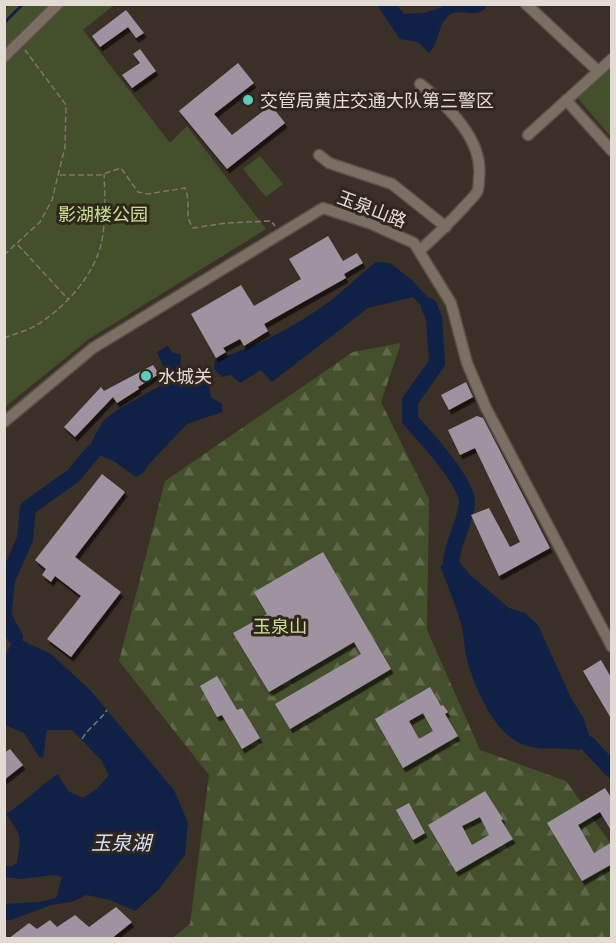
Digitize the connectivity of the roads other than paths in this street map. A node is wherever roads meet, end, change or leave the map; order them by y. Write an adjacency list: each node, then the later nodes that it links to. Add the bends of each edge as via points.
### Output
1 (58, 4): 3 (street)
2 (526, 4): 5 (street)
3 (4, 57)
4 (612, 59): 5 (street)
5 (598, 71): 7 (street)
6 (420, 84): 11 (street, via 455,117 477,156 478,191)
7 (566, 100): 8 (street); 9 (street)
8 (528, 135)
9 (612, 151)
10 (319, 155): 11 (street, via 329,163 392,184)
11 (446, 228): 12 (street)
12 (419, 251): 13 (street, 玉泉山路, via 414,243 323,208 93,348); 14 (street, 玉泉山路, via 451,303 467,363 486,408)
13 (4, 423)
14 (612, 647)

